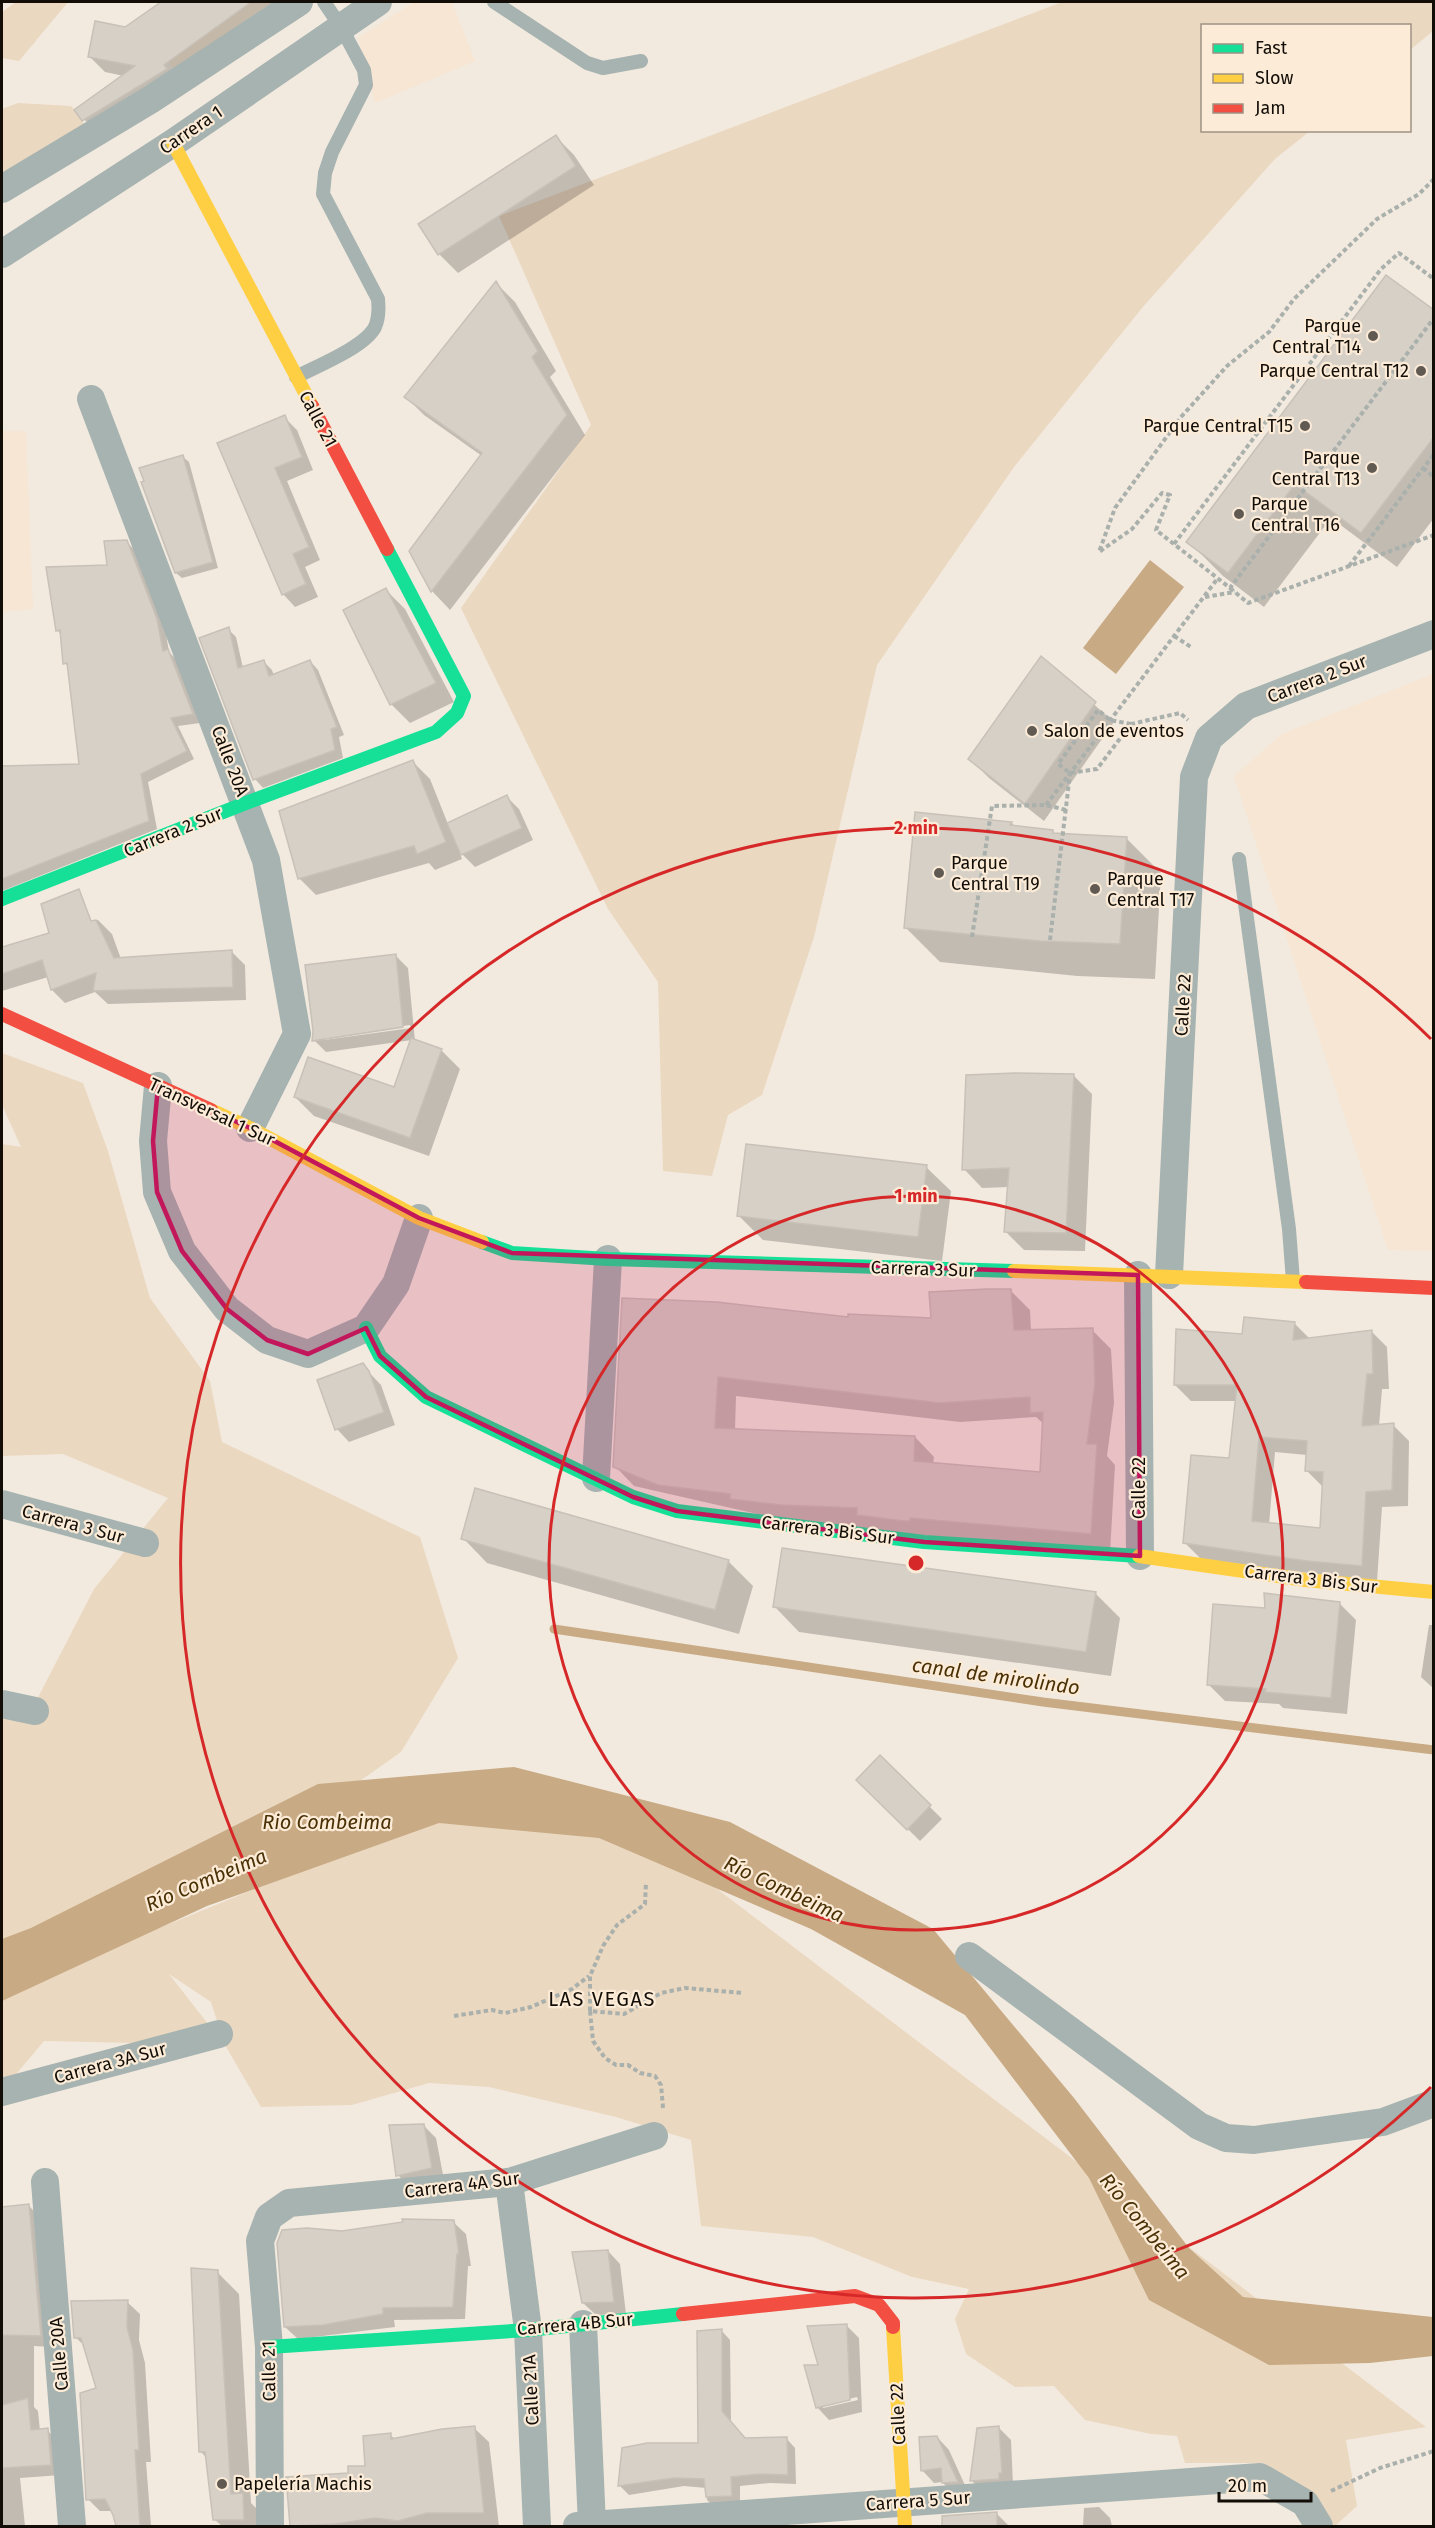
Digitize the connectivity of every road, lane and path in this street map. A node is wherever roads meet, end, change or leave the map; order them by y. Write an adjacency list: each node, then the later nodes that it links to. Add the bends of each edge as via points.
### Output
1 (299, 2): 9 (street, via 150,100)
2 (324, 2): 5 (lane)
3 (378, 2): 5 (street, Carrera 1)
4 (494, 2): 6 (lane, via 587,63 603,68)
5 (341, 27): 7 (street, Carrera 1); 13 (lane, via 364,70 366,86 332,152 323,194 378,299 379,314 374,328 359,343)
6 (641, 61)
7 (173, 143): 10 (street, Carrera 1); 13 (street, Calle 21)
8 (1434, 179): 19 (path, via 1419,194 1377,219 1294,299 1269,332 1227,366 1181,417 1115,508 1099,552 1132,529 1162,493 1170,495 1156,530)
9 (2, 189)
10 (2, 254)
11 (1434, 279): 19 (path, via 1399,253 1381,269)
12 (1434, 318): 22 (path)
13 (296, 377): 28 (street, Calle 21)
14 (91, 399): 33 (street, Calle 20A)
15 (1434, 454): 16 (path)
16 (1423, 468): 17 (path); 20 (path)
17 (1434, 477)
18 (1434, 535): 20 (path)
19 (1174, 544): 21 (path)
20 (1348, 567): 23 (path, via 1248,603)
21 (1218, 578): 22 (path); 24 (path)
22 (1230, 588): 23 (path)
23 (1235, 592): 24 (path)
24 (1204, 597): 26 (path)
25 (1434, 634): 31 (street, Carrera 2 Sur, via 1246,706)
26 (1174, 636): 27 (path); 29 (path)
27 (1191, 647)
28 (464, 696): 33 (street, Carrera 2 Sur, via 457,713 436,732)
29 (1110, 720): 30 (path); 32 (path); 32 (path, via 1098,710 1058,764)
30 (1131, 724): 31 (path, via 1180,713); 32 (path, via 1097,769)
31 (1209, 738): 46 (street, Calle 22, via 1194,777)
32 (1070, 773): 34 (path); 35 (path)
33 (246, 803): 37 (street, Carrera 2 Sur); 42 (street, Calle 20A, via 266,860 297,1034)
34 (1046, 805): 35 (path); 38 (path, via 992,806)
35 (1066, 810): 39 (path)
36 (1239, 859): 47 (lane)
37 (2, 899)
38 (972, 937)
39 (1050, 940)
40 (2, 1014): 41 (street, Transversal 1 Sur)
41 (158, 1086): 42 (street, Transversal 1 Sur); 49 (street, via 153,1141 157,1192 182,1251 227,1309 267,1340 309,1354)
42 (250, 1128): 43 (street, Transversal 1 Sur)
43 (419, 1218): 44 (street, Carrera 3 Sur, via 512,1253); 49 (street, via 396,1284)
44 (608, 1259): 45 (street, Carrera 3 Sur); 50 (street)
45 (1138, 1275): 46 (street, Carrera 3 Sur); 53 (street, Calle 22)
46 (1169, 1275): 47 (street, Carrera 3 Sur)
47 (1293, 1283): 48 (street, Carrera 3 Sur)
48 (1434, 1288)
49 (366, 1328): 50 (street, Carrera 3 Bis Sur, via 380,1356 426,1397)
50 (596, 1478): 53 (street, Carrera 3 Bis Sur, via 633,1497 677,1511 924,1542)
51 (2, 1504): 52 (street, Carrera 3 Sur)
52 (145, 1543)
53 (1140, 1556): 54 (street, Carrera 3 Bis Sur, via 1305,1580)
54 (1434, 1592)
55 (2, 1704): 56 (street)
56 (35, 1711)
57 (646, 1882): 59 (path, via 645,1904 617,1925)
58 (969, 1956): 65 (street, via 1199,2126 1226,2138 1254,2140 1383,2122)
59 (590, 1976): 61 (path); 62 (path, via 572,1989 531,2007)
60 (743, 1993): 61 (path, via 685,1988 661,1993 624,2014)
61 (590, 2011): 66 (path, via 593,2041 605,2058 655,2076 661,2085)
62 (454, 2016)
63 (219, 2034): 64 (street, Carrera 3A Sur)
64 (2, 2092)
65 (1434, 2103)
66 (659, 2123): 68 (street, Carrera 4A Sur)
67 (45, 2182): 77 (street, Calle 20A)
68 (509, 2182): 69 (street, Carrera 4A Sur, via 289,2203); 72 (street, Calle 21A)
69 (269, 2217): 73 (street, Calle 21, via 260,2241)
70 (879, 2305): 71 (street, Carrera 4B Sur, via 855,2296); 75 (street, Calle 22, via 893,2323)
71 (583, 2324): 72 (street, Carrera 4B Sur); 80 (street)
72 (528, 2330): 73 (street, Carrera 4B Sur); 79 (street, Calle 21A)
73 (269, 2347): 78 (street, Calle 21)
74 (1434, 2451): 76 (path, via 1380,2468)
75 (904, 2514): 76 (street, Carrera 5 Sur, via 1260,2477); 80 (street, Carrera 5 Sur)
76 (1312, 2515)
77 (72, 2526)
78 (270, 2526)
79 (537, 2526)
80 (584, 2526)

